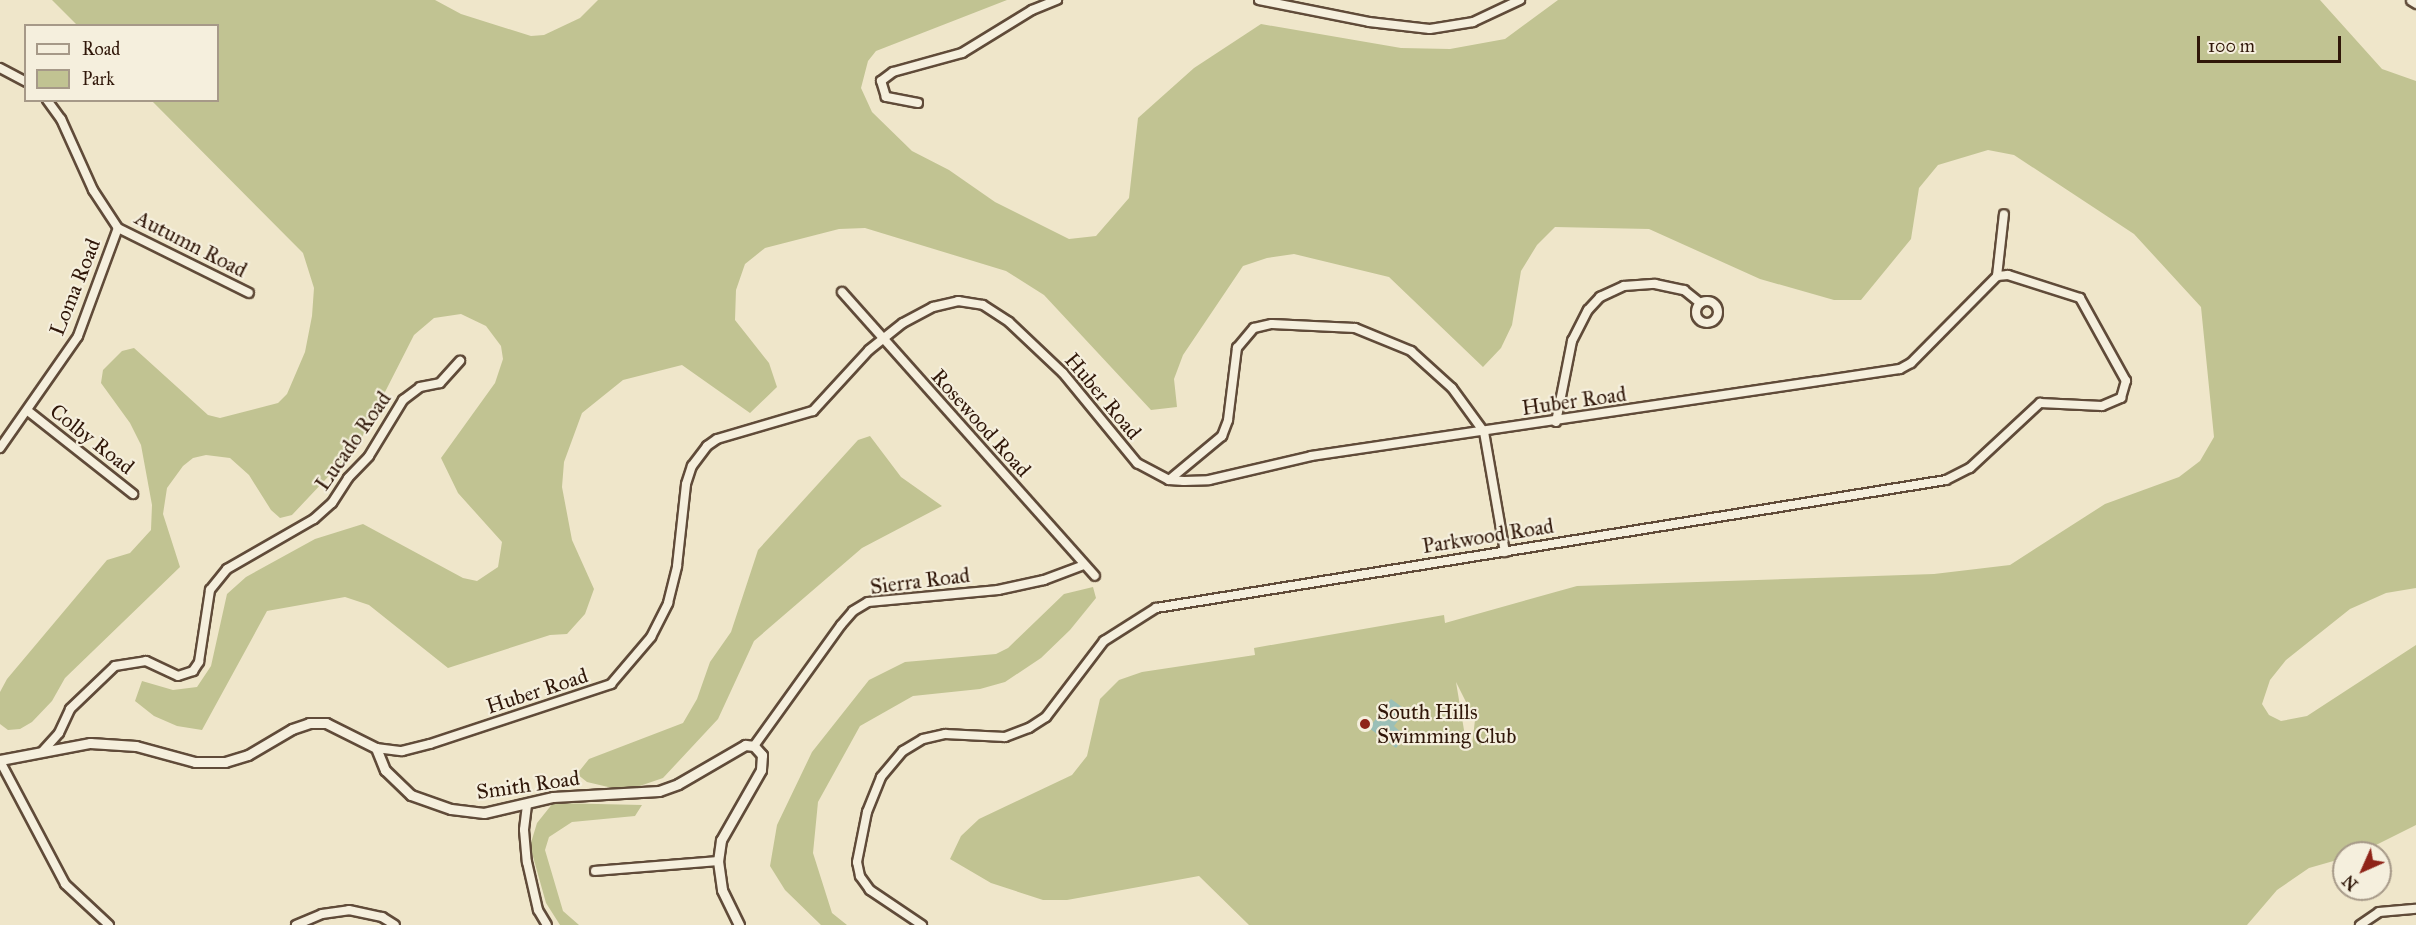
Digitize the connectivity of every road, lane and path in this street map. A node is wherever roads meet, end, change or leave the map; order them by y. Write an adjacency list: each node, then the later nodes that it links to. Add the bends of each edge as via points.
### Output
1 (1057, 0): 9 (street, via 1032,10 962,53 892,72 881,81 886,97)
2 (1259, 0): 3 (street, via 1369,22 1430,29 1473,22)
3 (1520, 0)
4 (2411, 0): 5 (street)
5 (2416, 3)
6 (0, 68): 7 (street)
7 (24, 81)
8 (48, 102): 11 (street, Autumn Road, via 61,119 93,190)
9 (918, 103)
10 (2004, 214): 12 (street)
11 (118, 228): 14 (street, Autumn Road); 18 (street, Loma Road, via 78,336)
12 (1997, 276): 19 (street, Huber Road, via 1911,363 1900,369); 24 (street, Parkwood Road, via 2008,275 2080,298 2126,381 2121,398 2103,406 2040,403 1957,478)
13 (842, 292): 16 (street, Rosewood Road)
14 (249, 293)
15 (1700, 303): 19 (street, via 1684,290 1655,284 1624,286 1600,297 1588,310 1572,341)
16 (882, 339): 22 (street, Huber Road, via 933,307 958,301 983,305 1009,322 1063,373 1137,463); 25 (street, Rosewood Road); 28 (street, Huber Road, via 813,411 717,439 701,454 686,484 678,566 668,603 646,644 611,684 430,744 402,751)
17 (460, 361): 29 (street, Lucado Road, via 440,383 420,387 403,400 369,456 348,478 332,504 314,519 226,569 210,590 199,662 193,671 178,676 146,661 115,666 70,709 59,733)
18 (28, 411): 21 (street, Loma Road); 23 (street, Colby Road)
19 (1556, 422): 20 (street, Huber Road)
20 (1484, 432): 22 (street, Huber Road, via 1311,456 1209,480); 22 (street, via 1452,388 1411,351 1355,328 1272,324 1254,328 1237,348 1228,420 1222,436); 24 (street)
21 (0, 448)
22 (1170, 480)
23 (133, 495)
24 (1505, 552): 40 (street, Parkwood Road, via 1191,599 1156,608 1104,641 1046,717 1029,728 1005,737 945,734 923,739 903,751 872,794 857,862 870,890)
25 (1084, 565): 26 (street, Rosewood Road); 27 (street, Sierra Road, via 1044,580 998,590 868,602 841,625)
26 (1095, 576)
27 (754, 746): 31 (street, Smith Road, via 745,745 659,791 588,794); 32 (street, via 762,755 761,770 722,840)
28 (376, 748): 29 (street, via 340,728 309,723 248,755 225,762 195,762 136,747 90,743); 31 (street, Smith Road, via 385,770 411,795 451,809 484,813)
29 (42, 752): 30 (street)
30 (0, 761): 35 (street, via 65,884)
31 (527, 805): 38 (street, via 527,862 538,910)
32 (718, 861): 33 (street); 39 (street, via 723,890)
33 (596, 871)
34 (2416, 909): 41 (street, via 2379,912)
35 (109, 925)
36 (296, 925): 37 (street, via 322,914 350,910 382,917)
37 (395, 925)
38 (547, 925)
39 (739, 925)
40 (922, 925)
41 (2360, 925)

